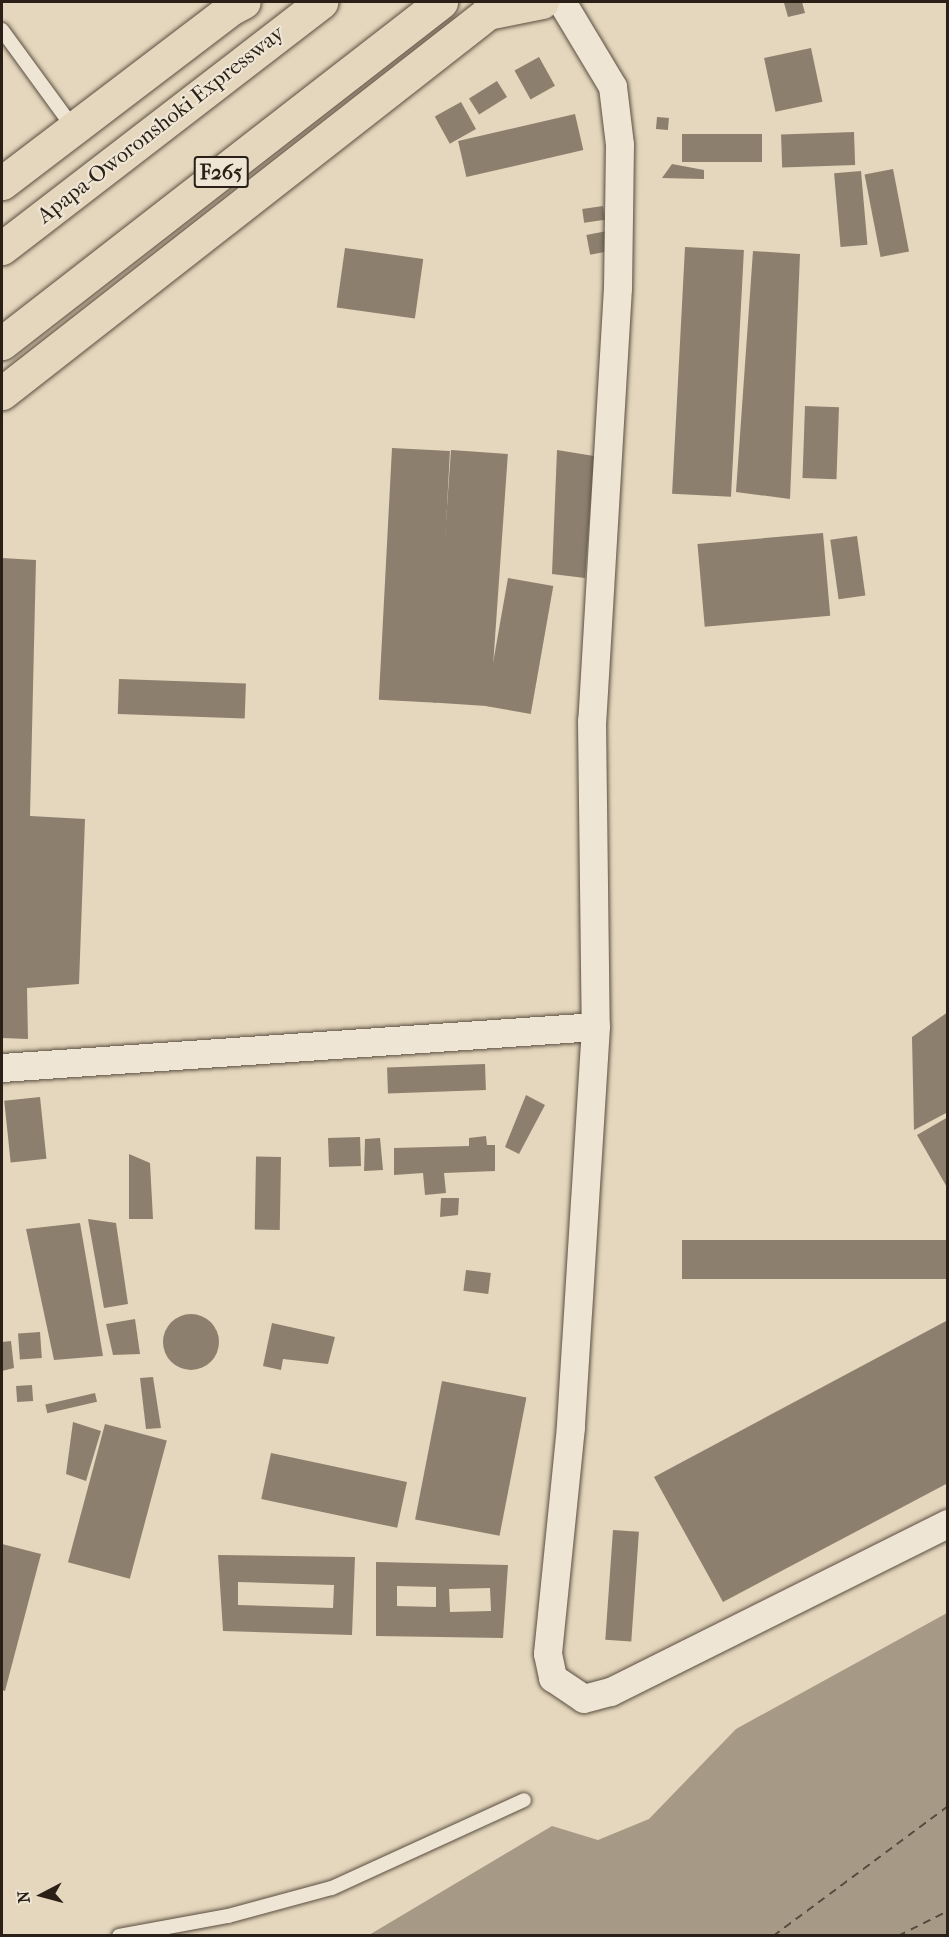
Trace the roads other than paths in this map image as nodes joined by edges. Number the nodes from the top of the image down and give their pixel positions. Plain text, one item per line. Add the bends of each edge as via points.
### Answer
1 (301, 2) edge
2 (321, 2) edge
3 (441, 2) edge
4 (542, 2) edge
5 (562, 2) edge
6 (239, 4) edge
7 (494, 7) edge
8 (2, 30) edge
9 (281, 33) junction
10 (72, 126) junction
11 (2, 183) edge
12 (2, 248) edge
13 (2, 343) edge
14 (2, 393) edge
15 (596, 1028) junction
16 (2, 1068) edge
17 (948, 1524) edge
18 (524, 1800) dead end
19 (119, 1935) edge

1 - 9 main road
2 - 9 main road, Apapa-Oworonshoki Expressway
3 - 13 main road, F265
4 - 7 main road
5 - 15 street via 613,87 620,145 618,288 592,721
6 - 10 main road
7 - 14 main road
8 - 10 lane
9 - 12 main road, Apapa-Oworonshoki Expressway
10 - 11 main road
15 - 16 street
15 - 17 street via 571,1427 548,1654 553,1678 584,1699 611,1692
18 - 19 lane via 332,1888 228,1916

